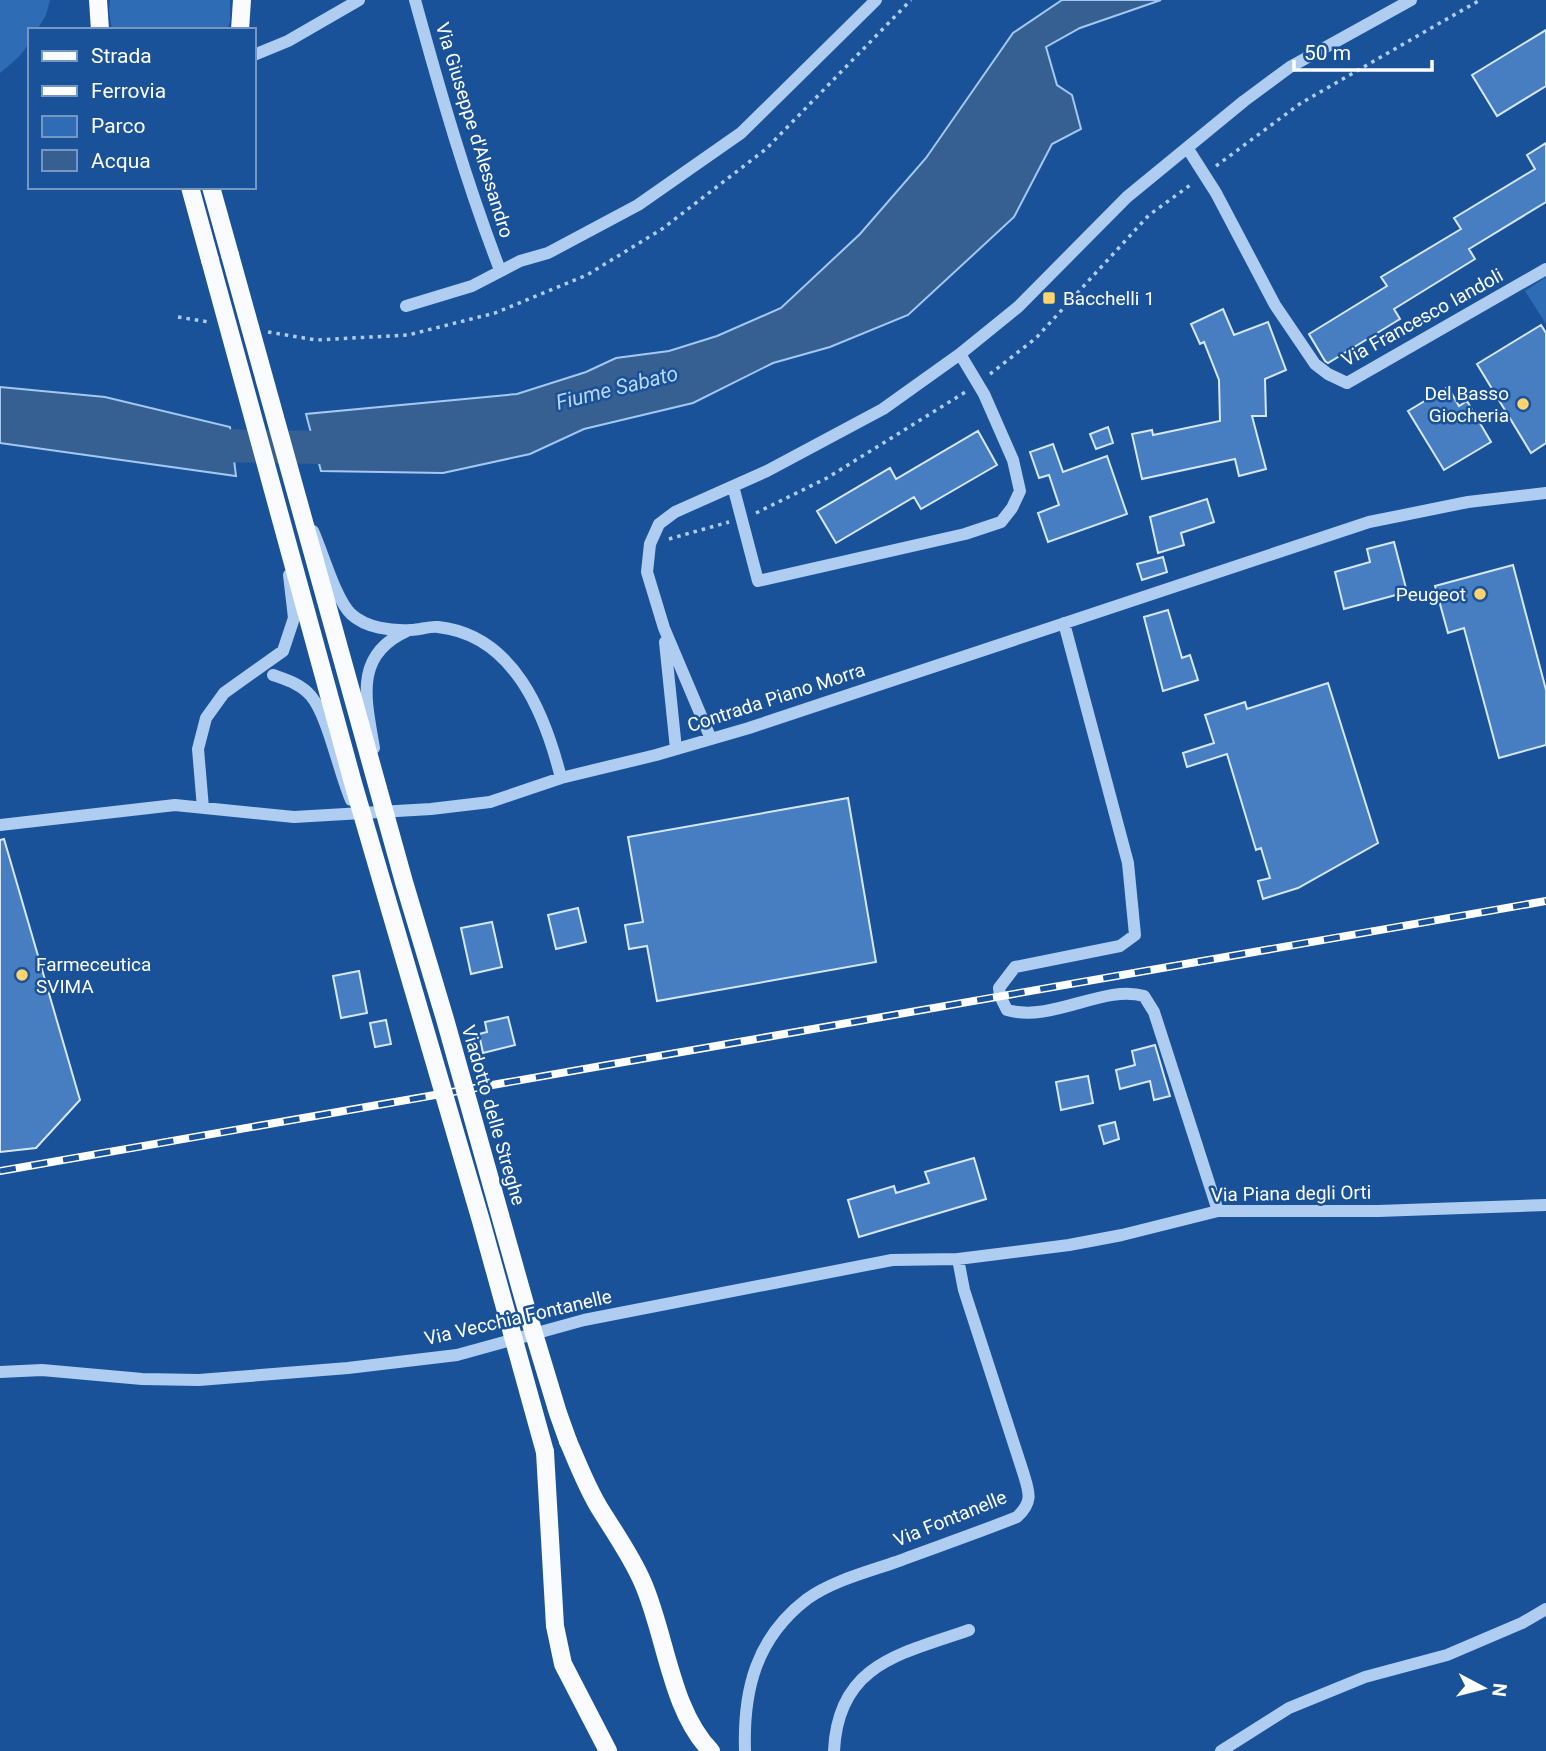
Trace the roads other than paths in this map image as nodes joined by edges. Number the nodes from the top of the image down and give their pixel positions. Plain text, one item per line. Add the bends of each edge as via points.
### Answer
1 (98, 0) edge
2 (242, 0) edge
3 (359, 0) edge
4 (415, 0) edge
5 (876, 0) edge
6 (1411, 0) edge
7 (100, 28) edge
8 (240, 28) edge
9 (256, 54) edge
10 (1188, 149) junction
11 (191, 189) edge
12 (212, 189) edge
13 (1546, 269) edge
14 (500, 270) junction
15 (406, 306) dead end
16 (960, 354) junction
17 (733, 486) junction
18 (1546, 494) edge
19 (274, 495) junction
20 (299, 503) junction
21 (1064, 623) junction
22 (664, 628) junction
23 (393, 634) junction
24 (271, 669) junction
25 (711, 739) junction
26 (676, 749) junction
27 (561, 778) junction
28 (383, 800) junction
29 (204, 808) junction
30 (0, 825) edge
31 (369, 841) junction
32 (1546, 1205) edge
33 (1218, 1211) junction
34 (958, 1259) junction
35 (0, 1373) edge
36 (1546, 1609) edge
37 (969, 1630) dead end
38 (608, 1751) edge
39 (711, 1751) edge
40 (745, 1751) edge
41 (834, 1751) edge
42 (1221, 1751) edge

1 - 7 main road
2 - 8 main road
3 - 9 street
4 - 14 street, Via Giuseppe d'Alessandro
5 - 14 street via 741,133 705,159 638,205 548,253
6 - 10 street via 1290,67
10 - 13 street, Via Francesco Iandoli via 1275,305 1315,364 1347,383
10 - 16 street via 1126,197 1018,307
11 - 19 main road, bridge
12 - 20 main road, Viadotto delle Streghe, bridge
14 - 15 street via 472,286
16 - 17 street via 883,409
16 - 17 street via 1013,460 1020,491 1001,522 758,581
17 - 22 street via 659,524 650,544 647,572
18 - 21 street, Contrada Piano Morra via 1468,502 1369,522
19 - 24 street, bridge via 294,618 283,651
19 - 31 main road, bridge
20 - 23 street, bridge via 351,614
20 - 28 main road, Viadotto delle Streghe, bridge
21 - 25 street, Contrada Piano Morra
21 - 33 street via 1128,863 1135,935 1120,946 1015,967 999,988 1000,996 1007,1010 1020,1014 1130,992 1144,996 1154,1013
22 - 25 street
22 - 26 street
23 - 27 street via 437,627 468,635 495,649 533,698
23 - 28 street, bridge via 368,667 367,691
24 - 29 street via 224,693 206,718 198,749
24 - 31 street, bridge via 310,694 319,707 343,783
25 - 26 street, Contrada Piano Morra
26 - 27 street, Contrada Piano Morra
27 - 29 street, Contrada Piano Morra via 490,802 431,808 295,817
28 - 39 main road, Viadotto delle Streghe, bridge via 568,1441 655,1611 683,1711
29 - 30 street, Contrada Piano Morra via 175,805
31 - 38 main road, bridge via 545,1452 555,1626 563,1664
32 - 33 street, Via Piana degli Orti
33 - 34 street, Via Piana degli Orti via 1069,1245
34 - 35 street, Via Vecchia Fontanelle via 892,1260 584,1320 457,1355 348,1368 199,1380 42,1370
34 - 40 street, Via Fontanelle via 1029,1493 1027,1507 1017,1517 864,1573 808,1599 787,1618 753,1669 746,1703
36 - 42 street via 1447,1655 1365,1677 1289,1708
37 - 41 street via 887,1659 870,1671 841,1709

